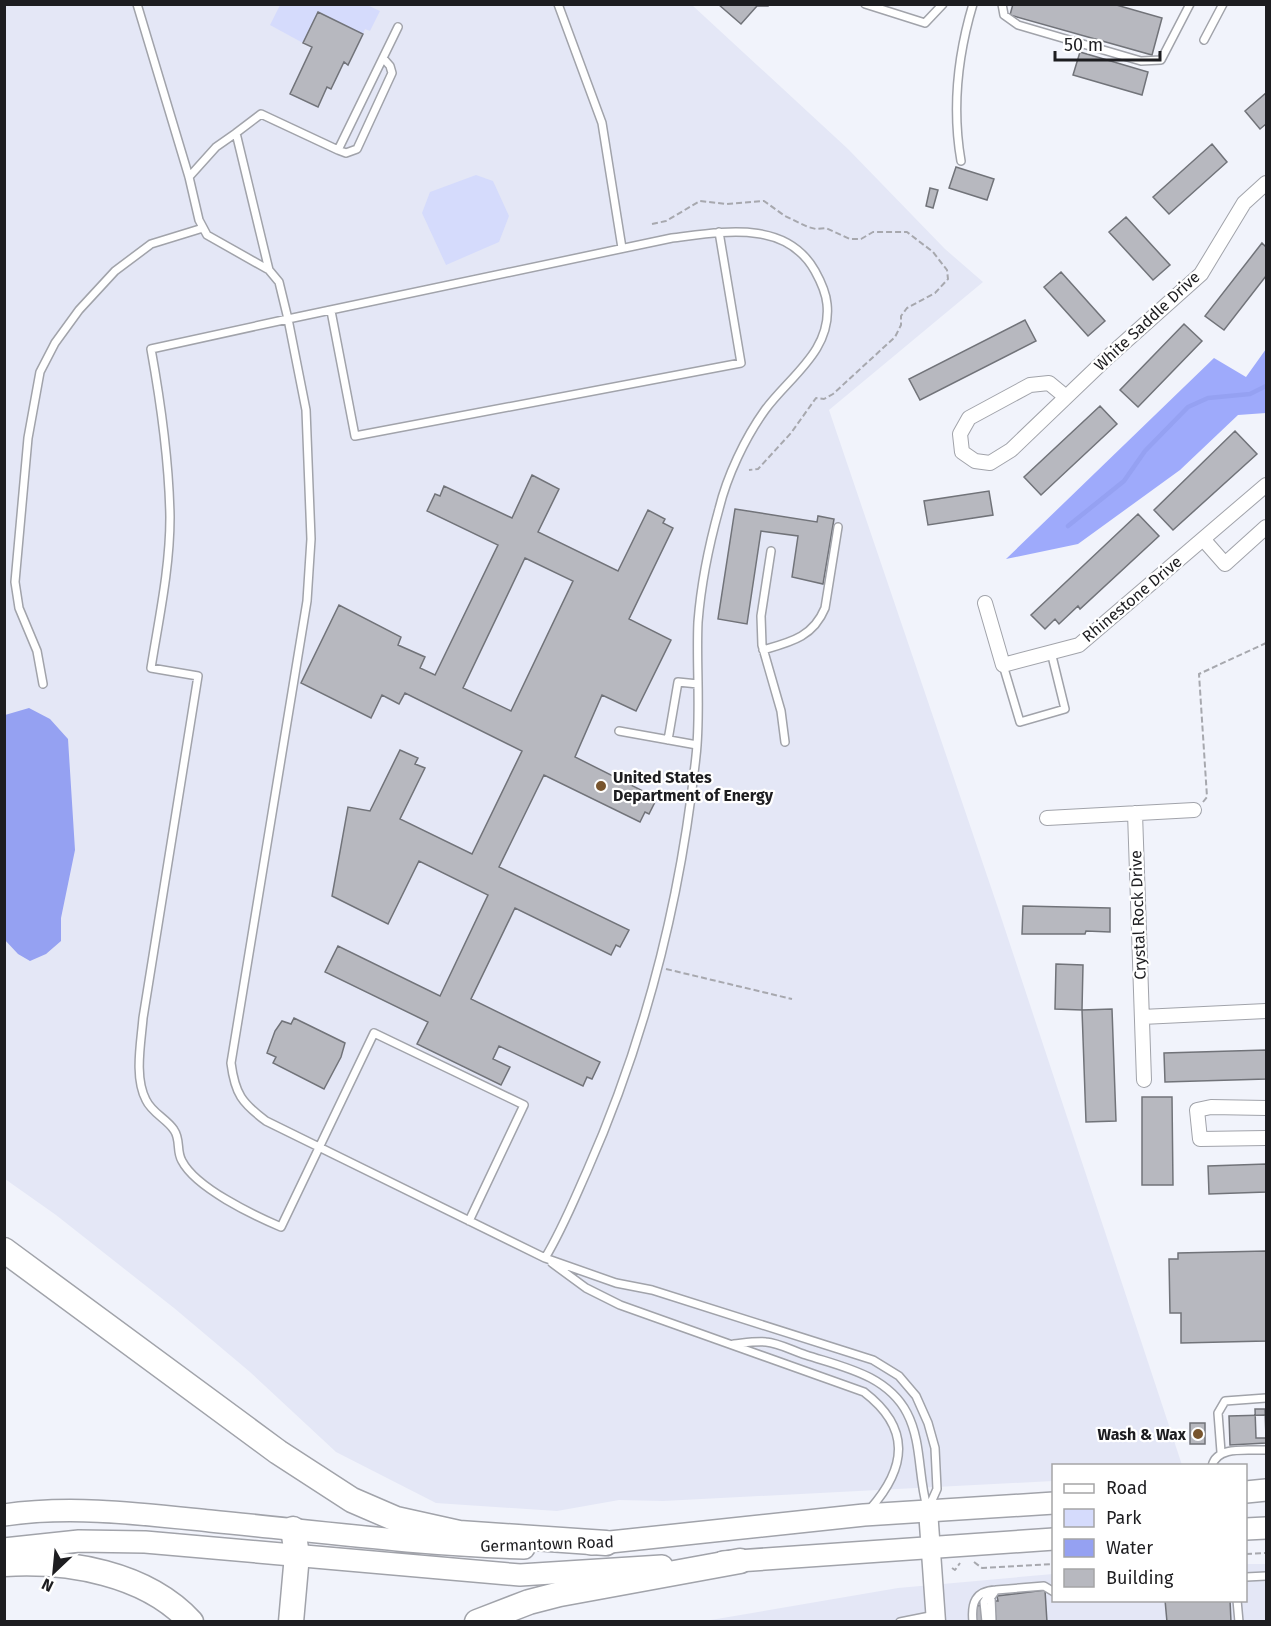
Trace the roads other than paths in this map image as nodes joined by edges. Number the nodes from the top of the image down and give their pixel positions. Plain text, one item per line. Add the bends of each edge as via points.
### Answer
1 (137, 4) edge
2 (558, 4) edge
3 (866, 4) edge
4 (943, 4) edge
5 (973, 4) edge
6 (1002, 4) edge
7 (1190, 4) edge
8 (1223, 4) edge
9 (398, 27) dead end
10 (1204, 40) dead end
11 (383, 58) junction
12 (236, 134) junction
13 (338, 150) junction
14 (961, 160) dead end
15 (189, 177) junction
16 (1266, 183) edge
17 (203, 228) junction
18 (719, 232) junction
19 (622, 248) junction
20 (270, 270) junction
21 (331, 311) junction
22 (288, 319) junction
23 (1066, 397) junction
24 (1266, 485) edge
25 (838, 527) dead end
26 (1266, 527) edge
27 (1203, 539) junction
28 (771, 551) dead end
29 (985, 603) dead end
30 (763, 650) junction
31 (1051, 652) junction
32 (1003, 665) junction
33 (43, 684) dead end
34 (698, 684) junction
35 (619, 731) dead end
36 (668, 740) junction
37 (785, 742) dead end
38 (697, 744) junction
39 (1194, 810) road end
40 (1135, 813) junction
41 (1047, 818) dead end
42 (1266, 1011) edge
43 (1142, 1017) junction
44 (1144, 1080) dead end
45 (1266, 1108) edge
46 (1266, 1138) edge
47 (319, 1147) junction
48 (469, 1221) junction
49 (4, 1250) edge
50 (545, 1258) junction
51 (728, 1344) junction
52 (1266, 1398) edge
53 (1266, 1450) edge
54 (1221, 1452) junction
55 (1212, 1464) edge
56 (1266, 1491) edge
57 (1247, 1492) edge
58 (1052, 1503) edge
59 (928, 1510) junction
60 (4, 1515) edge
61 (864, 1515) junction
62 (1247, 1528) edge
63 (1266, 1528) edge
64 (293, 1529) junction
65 (1052, 1539) edge
66 (606, 1543) junction
67 (931, 1545) junction
68 (4, 1549) edge
69 (297, 1555) junction
70 (740, 1561) junction
71 (4, 1564) edge
72 (1266, 1576) edge
73 (1247, 1577) edge
74 (996, 1590) junction
75 (1052, 1591) edge
76 (1237, 1602) edge
77 (936, 1618) edge
78 (191, 1622) edge
79 (291, 1622) edge
80 (477, 1622) edge
81 (900, 1622) edge
82 (973, 1622) edge
83 (986, 1622) edge
84 (992, 1622) edge
85 (1239, 1622) edge

1 - 15 lane
2 - 19 lane via 602,123
3 - 4 lane via 925,23
5 - 14 lane via 960,58 957,115
6 - 7 lane via 1004,15 1018,25 1155,62 1161,60
8 - 10 lane
9 - 11 lane
11 - 13 lane
11 - 13 lane via 392,73 357,149 346,153
12 - 13 lane via 261,114
12 - 15 lane via 216,147
12 - 20 lane
15 - 17 lane
16 - 23 street, White Saddle Drive via 1244,203 1201,274
17 - 20 lane via 226,248
17 - 33 lane via 151,244 115,271 79,310 40,372 28,438 15,582 19,608 38,651
18 - 19 lane
18 - 21 lane via 741,363 355,436
18 - 34 lane via 762,233 806,254 828,303 826,330 817,350 764,411 735,464 719,506 698,620
19 - 21 lane
20 - 22 lane via 279,282
21 - 22 lane
22 - 47 lane via 306,410 311,540 307,601 231,1063 234,1083 244,1104 266,1121
22 - 47 lane via 151,349 164,431 170,519 167,567 151,668 198,676 143,1018 140,1061 146,1101 176,1132 182,1162 240,1208 280,1227
23 - 23 street, White Saddle Drive via 1049,383 1030,385 969,418 960,434 962,452 975,461 990,463 1011,450
24 - 27 street, Rhinestone Drive
25 - 30 lane via 820,621 803,637
26 - 27 street via 1225,564
27 - 31 street, Rhinestone Drive via 1078,645
28 - 30 lane via 761,616
29 - 32 street
30 - 37 lane via 781,711
31 - 32 street, Rhinestone Drive
31 - 32 lane via 1065,709 1020,722
34 - 36 lane via 678,682
34 - 38 lane
35 - 36 lane
36 - 38 lane
38 - 50 lane via 682,854 656,966 616,1105
39 - 40 street
40 - 41 street
40 - 43 street, Crystal Rock Drive
42 - 43 street
43 - 44 street, Crystal Rock Drive
45 - 46 street via 1197,1110 1200,1139
47 - 48 lane
47 - 48 lane via 374,1033 524,1106
48 - 50 lane
49 - 66 highway via 278,1452 352,1500 396,1519 459,1533
50 - 51 lane via 602,1297
50 - 59 lane via 616,1284 652,1290 829,1345 873,1360 899,1376 916,1396 935,1448 937,1489
51 - 59 lane via 767,1342 862,1374 889,1389 912,1424
51 - 61 lane via 864,1392 891,1417 898,1437 896,1467 886,1490
52 - 54 lane via 1225,1401 1218,1413
53 - 54 lane
54 - 55 lane
56 - 57 main road
58 - 59 main road, Germantown Road
59 - 61 main road, Germantown Road
59 - 67 street
60 - 64 main road, Germantown Road via 78,1511
61 - 66 main road, Germantown Road
62 - 63 main road
64 - 66 main road, Germantown Road via 463,1546 525,1548
64 - 69 highway
65 - 67 main road, Germantown Road
67 - 70 main road, Germantown Road
67 - 77 street
68 - 69 main road, Germantown Road via 79,1541 145,1542
69 - 70 main road, Germantown Road via 520,1575
69 - 79 highway
70 - 80 highway via 560,1594
71 - 78 highway via 47,1564 101,1572 158,1596
72 - 73 lane
74 - 75 lane via 1044,1586
74 - 82 lane via 975,1598 971,1608
74 - 83 lane via 984,1602
74 - 84 lane via 991,1597
76 - 85 lane
77 - 81 lane

